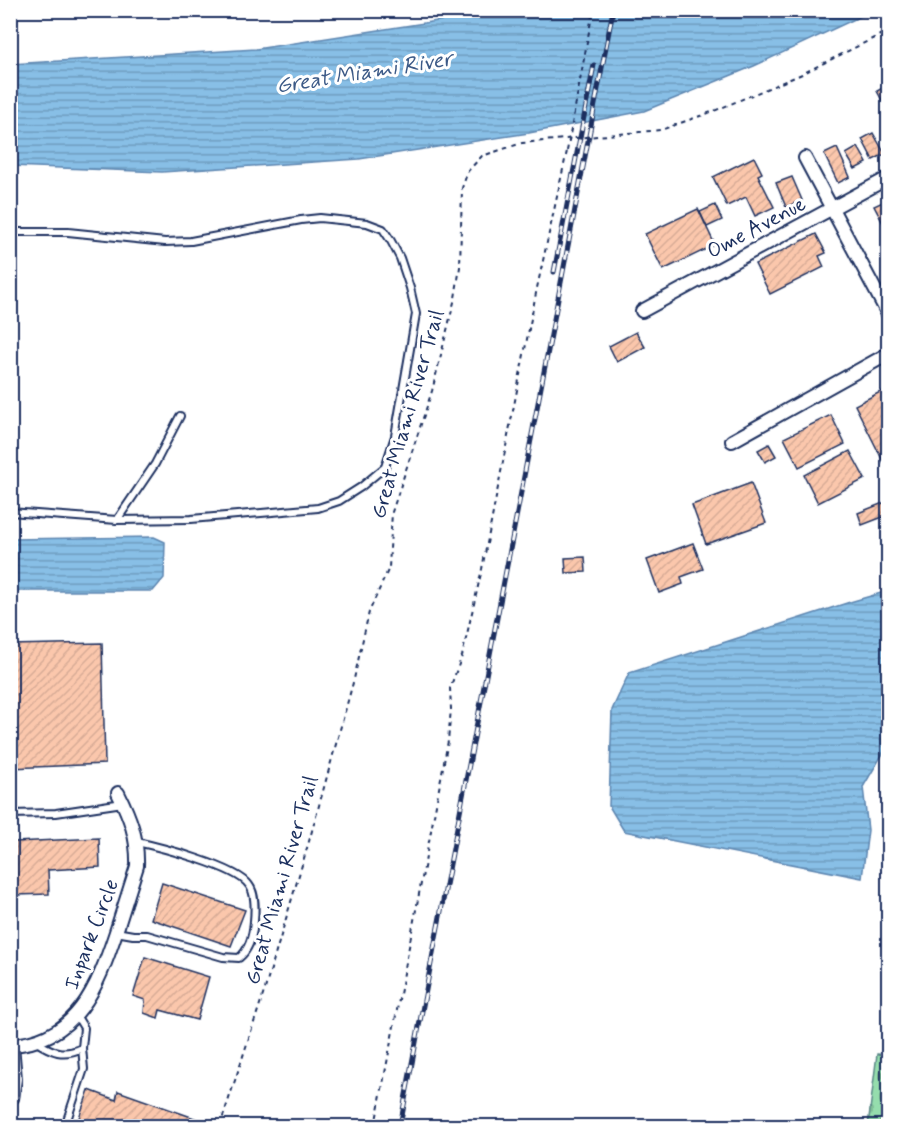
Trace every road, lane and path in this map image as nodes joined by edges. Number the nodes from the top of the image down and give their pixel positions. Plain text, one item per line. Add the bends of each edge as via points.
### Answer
1 (593, 10) edge
2 (888, 31) edge
3 (805, 158) dead end
4 (888, 178) edge
5 (831, 209) junction
6 (10, 232) edge
7 (642, 311) dead end
8 (888, 314) edge
9 (888, 354) edge
10 (180, 416) dead end
11 (732, 441) dead end
12 (10, 512) edge
13 (117, 520) junction
14 (121, 798) joint
15 (10, 814) edge
16 (137, 842) junction
17 (116, 932) junction
18 (76, 1015) junction
19 (34, 1041) junction
20 (13, 1045) edge
21 (82, 1048) junction
22 (10, 1098) edge
23 (65, 1126) edge
24 (220, 1126) edge
25 (375, 1126) edge

1 - 25 path, bridge via 482,569 462,656 450,688 448,741
2 - 24 path, Great Miami River Trail via 802,74 661,130 522,143 482,156 468,171 462,188 460,267 455,298 432,391 392,512 389,568 369,612 313,828
3 - 5 street
4 - 5 street, Ome Avenue
5 - 7 street, Ome Avenue
5 - 8 street
6 - 13 lane via 191,241 320,218 367,223 382,229 400,258 416,314 395,435 385,466 361,488 318,508 219,518
9 - 11 street
10 - 13 lane via 155,464
12 - 13 lane
14 - 15 lane via 56,813
14 - 16 street, Inpark Circle
16 - 17 street, Inpark Circle via 137,866
16 - 17 lane via 241,875 251,886 256,907 253,932 246,952 239,958 147,935
17 - 18 street, Inpark Circle via 92,995
18 - 19 street, Inpark Circle
18 - 21 lane via 84,1028
19 - 20 street, Inpark Circle
19 - 21 lane via 70,1054
20 - 22 lane via 18,1079 15,1099
21 - 23 lane via 84,1069

